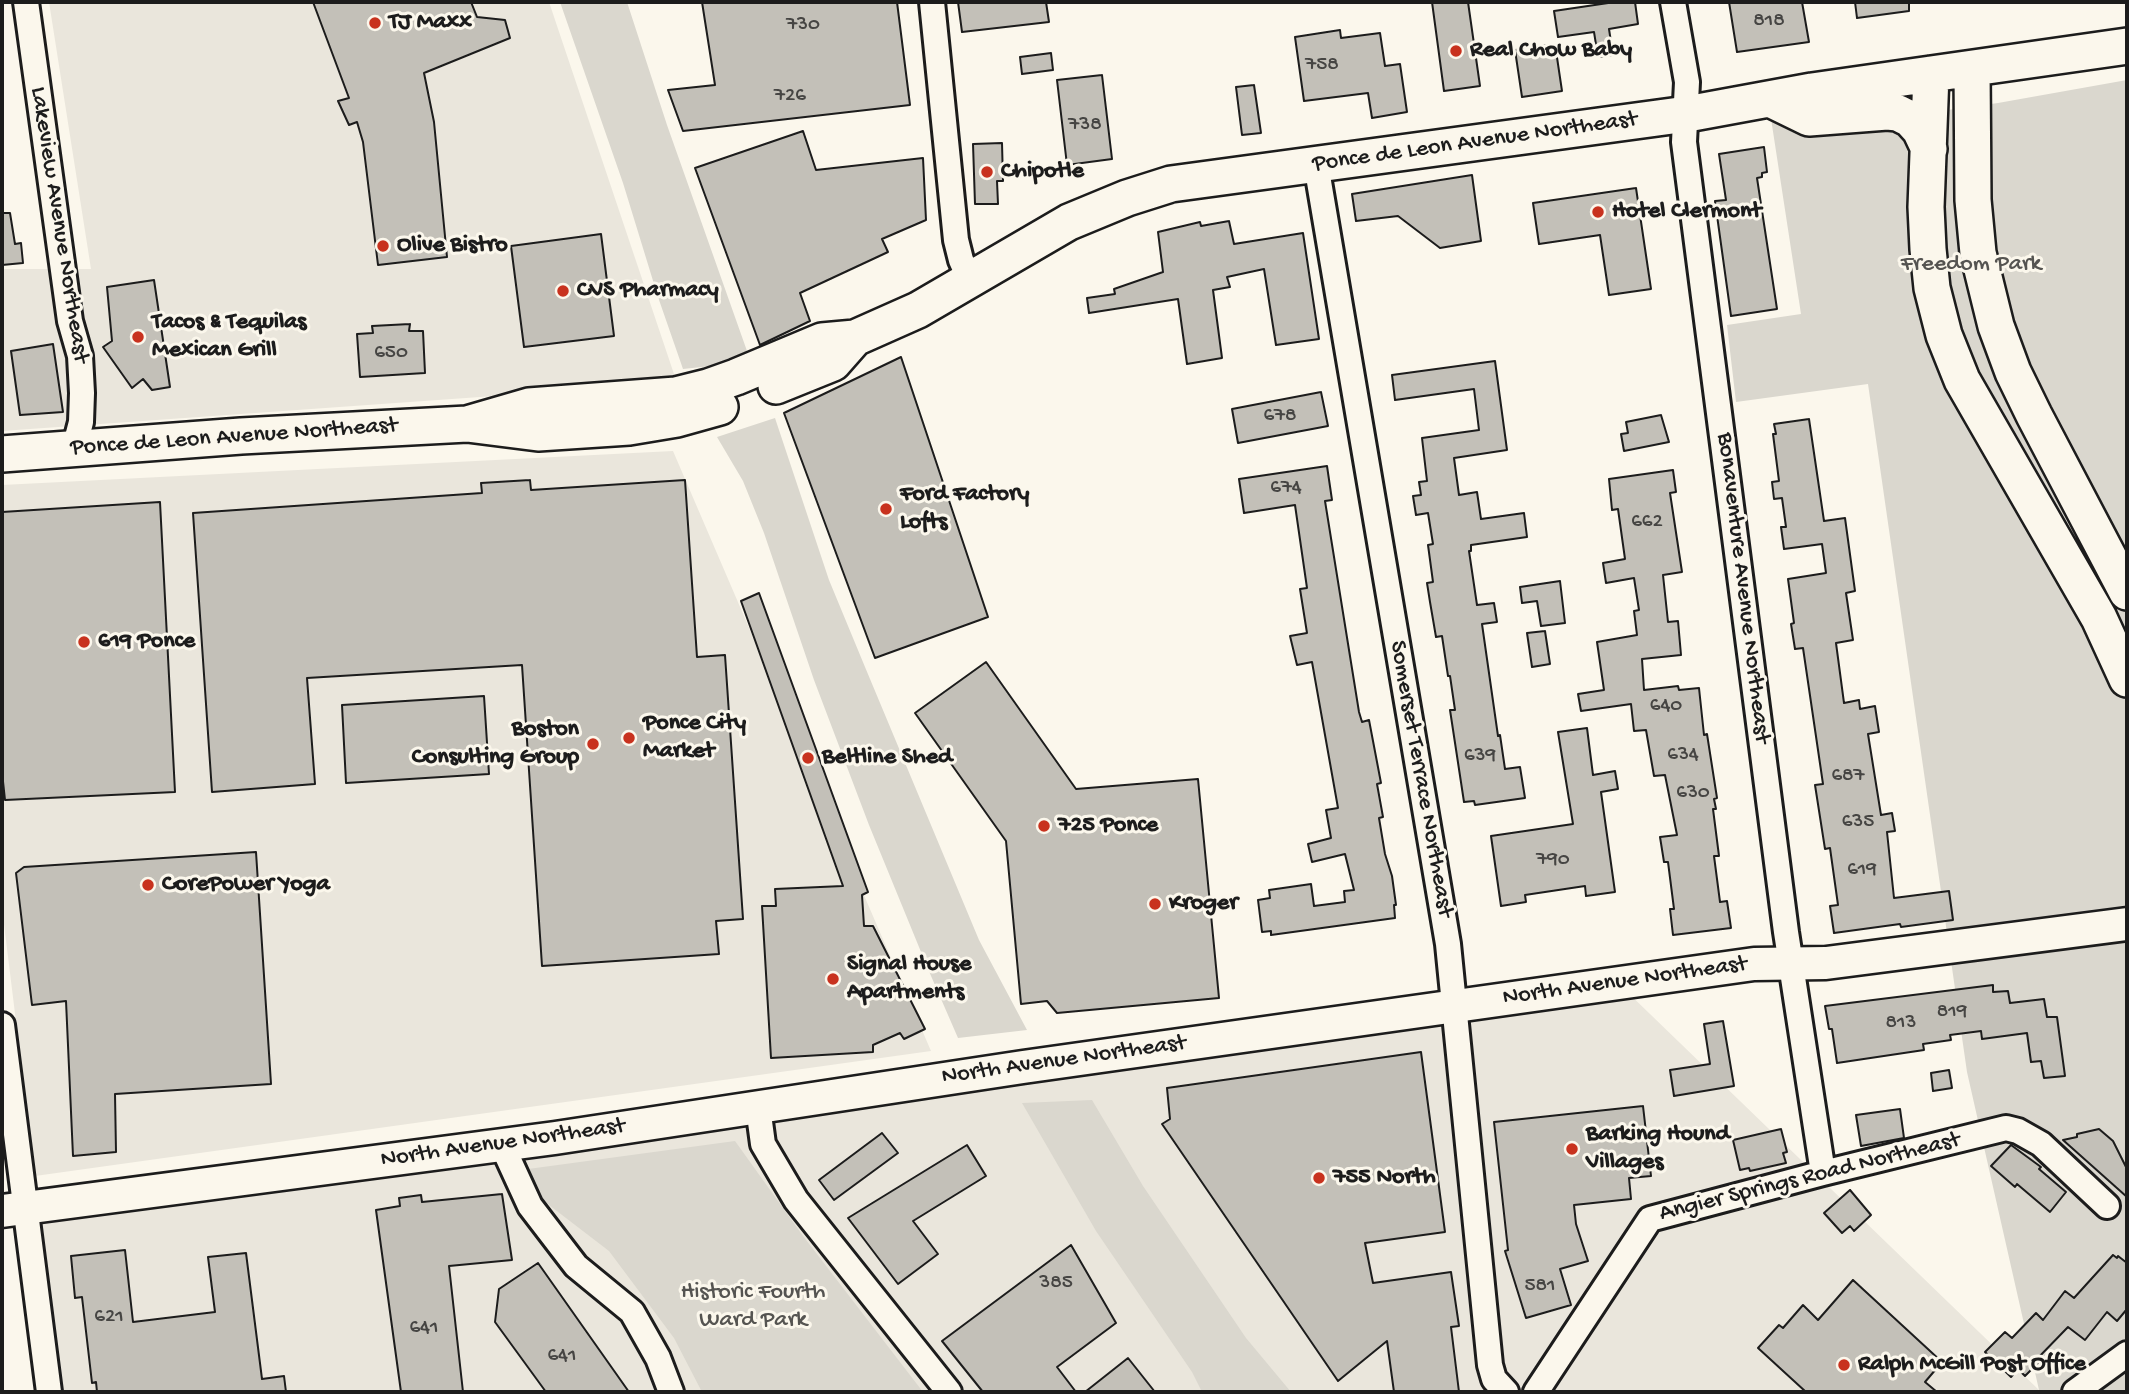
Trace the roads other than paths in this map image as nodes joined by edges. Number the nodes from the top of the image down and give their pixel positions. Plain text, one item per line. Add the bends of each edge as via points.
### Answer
1 (26, 2) edge
2 (932, 2) edge
3 (1673, 2) edge
4 (2127, 46) edge
5 (1972, 69) junction
6 (1931, 74) junction
7 (1770, 99) junction
8 (1687, 114) junction
9 (1929, 149) junction
10 (1316, 164) junction
11 (970, 280) junction
12 (74, 449) junction
13 (2, 454) edge
14 (2127, 592) edge
15 (2127, 679) edge
16 (2127, 924) edge
17 (1793, 964) junction
18 (1455, 1006) junction
19 (2, 1025) edge
20 (758, 1107) junction
21 (502, 1145) junction
22 (1823, 1173) junction
23 (2107, 1206) dead end
24 (13, 1210) edge
25 (2127, 1354) edge
26 (49, 1392) edge
27 (671, 1392) edge
28 (949, 1392) edge
29 (1506, 1392) edge
30 (1536, 1392) edge
31 (2076, 1392) edge

1 - 12 street, Lakeview Avenue Northeast via 70,321 80,356 81,422
2 - 11 street via 956,240
3 - 8 street, Bonaventure Avenue Northeast via 1687,82
4 - 5 highway, Ponce de Leon Avenue Northeast
5 - 6 highway, Ponce de Leon Avenue Northeast
5 - 14 highway via 1974,214 1978,253 1996,326 2034,415
6 - 7 highway, Ponce de Leon Avenue Northeast
6 - 9 highway
7 - 8 highway, Ponce de Leon Avenue Northeast
7 - 9 highway via 1809,118 1898,113 1920,130
8 - 10 highway, Ponce de Leon Avenue Northeast
8 - 17 street, Bonaventure Avenue Northeast via 1684,142
9 - 15 highway via 1928,249 1944,335 1962,380 2099,618
10 - 11 highway, Ponce de Leon Avenue Northeast via 1150,190 1069,222
10 - 18 street, Somerset Terrace Northeast
11 - 12 highway, Ponce de Leon Avenue Northeast via 855,338 822,341 727,381 676,395 529,406 467,424
12 - 13 highway, Ponce de Leon Avenue Northeast
16 - 17 main road, North Avenue Northeast
17 - 18 main road, North Avenue Northeast via 1754,964
17 - 22 street, Bonaventure Avenue Northeast
18 - 20 main road, North Avenue Northeast
18 - 29 street, Somerset Terrace Northeast via 1490,1365 1494,1379
19 - 24 street
20 - 21 main road, North Avenue Northeast
20 - 28 street via 763,1144 796,1199
21 - 24 main road, North Avenue Northeast
21 - 27 street via 530,1206 576,1266 632,1312
22 - 23 street, Angier Springs Road Northeast via 2006,1128 2041,1144
22 - 30 street, Angier Springs Road Northeast via 1650,1219
24 - 26 street
25 - 31 street

